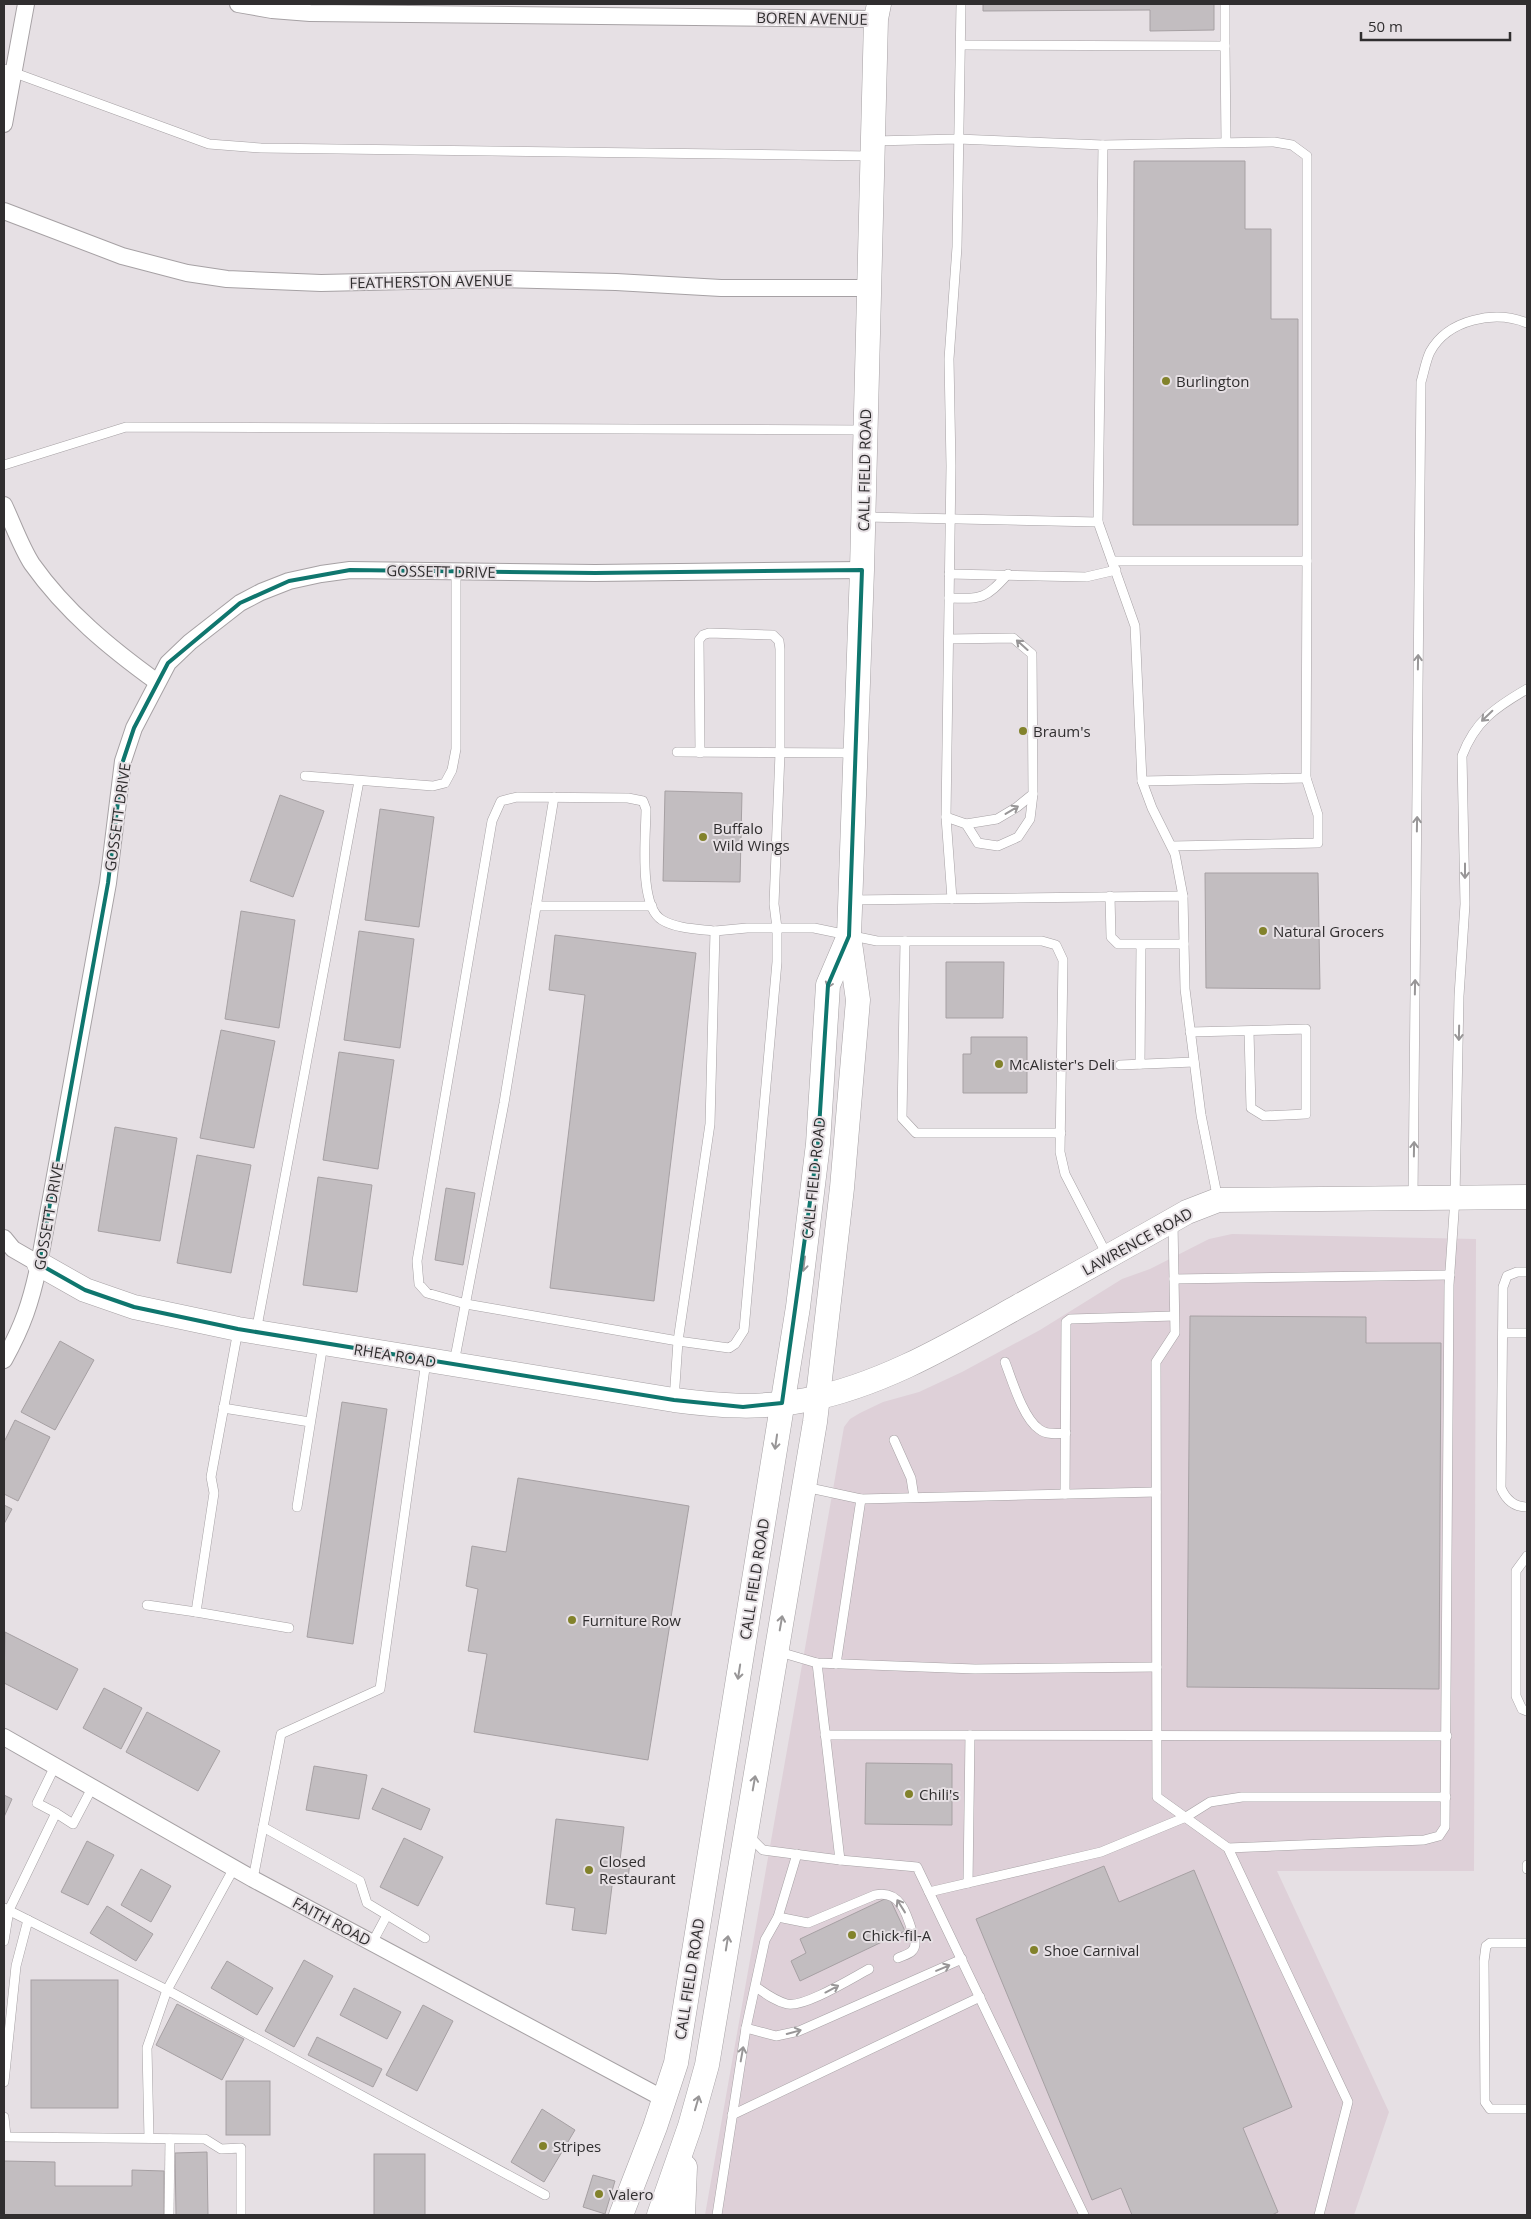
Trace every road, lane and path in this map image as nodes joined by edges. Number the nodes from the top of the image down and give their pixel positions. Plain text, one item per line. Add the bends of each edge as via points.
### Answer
1 (26, 4) edge
2 (238, 4) edge
3 (961, 4) edge
4 (1225, 4) edge
5 (400, 9) edge
6 (878, 11) edge
7 (962, 45) junction
8 (1224, 46) junction
9 (8, 71) edge
10 (4, 124) edge
11 (958, 140) junction
12 (1226, 142) junction
13 (1103, 145) junction
14 (873, 148) junction
15 (4, 211) edge
16 (869, 288) junction
17 (1527, 323) edge
18 (865, 430) junction
19 (4, 465) edge
20 (4, 505) edge
21 (863, 517) junction
22 (950, 519) junction
23 (1098, 522) junction
24 (1306, 560) junction
25 (1114, 566) junction
26 (862, 570) junction
27 (456, 572) junction
28 (949, 574) junction
29 (1008, 574) junction
30 (949, 598) junction
31 (949, 639) junction
32 (157, 682) junction
33 (1527, 689) edge
34 (677, 752) dead end
35 (700, 752) junction
36 (780, 752) junction
37 (855, 753) junction
38 (305, 776) dead end
39 (1306, 778) junction
40 (1142, 780) junction
41 (359, 781) junction
42 (1033, 794) junction
43 (554, 797) junction
44 (946, 817) junction
45 (966, 824) junction
46 (1172, 846) junction
47 (1110, 896) junction
48 (1183, 896) junction
49 (952, 899) junction
50 (850, 900) junction
51 (536, 906) junction
52 (652, 906) junction
53 (777, 928) junction
54 (715, 930) junction
55 (848, 936) junction
56 (905, 941) junction
57 (1141, 944) junction
58 (1184, 944) junction
59 (1249, 1030) junction
60 (1190, 1032) junction
61 (1194, 1062) junction
62 (1140, 1064) junction
63 (1120, 1065) dead end
64 (1061, 1133) junction
65 (1527, 1197) edge
66 (1413, 1198) junction
67 (1455, 1198) junction
68 (1218, 1200) junction
69 (1173, 1220) junction
70 (4, 1238) edge
71 (1107, 1256) junction
72 (39, 1264) junction
73 (1527, 1272) edge
74 (1450, 1275) junction
75 (1174, 1279) junction
76 (466, 1304) junction
77 (1174, 1316) junction
78 (247, 1331) junction
79 (1503, 1333) junction
80 (1527, 1333) edge
81 (678, 1342) junction
82 (323, 1343) junction
83 (4, 1360) edge
84 (426, 1360) junction
85 (1005, 1362) dead end
86 (453, 1364) junction
87 (674, 1400) junction
88 (802, 1400) junction
89 (223, 1408) junction
90 (310, 1422) junction
91 (1066, 1433) junction
92 (894, 1440) dead end
93 (804, 1486) junction
94 (1156, 1492) junction
95 (1064, 1494) junction
96 (914, 1498) junction
97 (861, 1499) junction
98 (297, 1506) dead end
99 (1527, 1507) edge
100 (1527, 1556) edge
101 (147, 1605) dead end
102 (196, 1612) junction
103 (1516, 1619) junction
104 (1527, 1619) edge
105 (289, 1628) dead end
106 (744, 1641) junction
107 (776, 1651) junction
108 (817, 1663) junction
109 (836, 1664) junction
110 (1157, 1667) junction
111 (1527, 1711) edge
112 (825, 1735) junction
113 (970, 1735) junction
114 (1157, 1735) junction
115 (1446, 1736) junction
116 (4, 1737) edge
117 (55, 1766) junction
118 (92, 1788) junction
119 (1446, 1797) junction
120 (56, 1813) junction
121 (1186, 1818) junction
122 (263, 1827) junction
123 (714, 1827) junction
124 (745, 1832) junction
125 (1228, 1848) junction
126 (797, 1854) junction
127 (840, 1860) junction
128 (1527, 1865) edge
129 (234, 1868) junction
130 (1527, 1869) edge
131 (253, 1879) junction
132 (968, 1883) junction
133 (929, 1892) junction
134 (6, 1909) edge
135 (387, 1915) junction
136 (778, 1918) junction
137 (28, 1920) junction
138 (425, 1938) dead end
139 (4, 1942) edge
140 (372, 1943) junction
141 (1527, 1943) edge
142 (898, 1958) dead end
143 (962, 1960) junction
144 (869, 1969) dead end
145 (756, 1987) junction
146 (167, 1990) junction
147 (980, 1997) junction
148 (746, 2028) junction
149 (4, 2082) edge
150 (664, 2099) junction
151 (1527, 2109) edge
152 (732, 2115) junction
153 (4, 2117) edge
154 (5, 2136) edge
155 (149, 2138) junction
156 (686, 2138) junction
157 (170, 2139) junction
158 (545, 2195) dead end
159 (169, 2215) edge
160 (241, 2215) edge
161 (622, 2215) edge
162 (659, 2215) edge
163 (682, 2215) edge
164 (717, 2215) edge
165 (1084, 2215) edge
166 (1319, 2215) edge

1 - 9 street
2 - 5 street, BOREN AVENUE via 310,13
3 - 7 lane
4 - 8 lane
5 - 6 street, BOREN AVENUE
6 - 14 main road, CALL FIELD ROAD
7 - 8 lane
7 - 11 lane
8 - 12 lane
9 - 10 street
9 - 14 lane via 209,144 261,148
11 - 13 lane
11 - 14 lane
11 - 22 lane via 957,247 949,359 952,412
12 - 13 lane
12 - 24 lane via 1292,145 1307,156
13 - 23 lane
14 - 16 main road, CALL FIELD ROAD
15 - 16 street, FEATHERSTON AVENUE via 122,256 187,273 228,279 321,283 497,279 721,288
16 - 18 main road, CALL FIELD ROAD
66 -> 17 lane via 1421,382 1430,352 1450,330 1472,321 1498,317
18 - 19 lane via 126,427
18 - 21 main road, CALL FIELD ROAD
20 - 32 street via 31,562 59,599 86,627
21 - 22 lane
21 - 26 main road, CALL FIELD ROAD
22 - 23 lane
22 - 28 lane
23 - 25 lane
24 - 25 lane
24 - 39 lane
25 - 29 lane via 1086,577
25 - 40 lane via 1135,626
26 - 27 street, GOSSETT DRIVE via 595,574
26 - 37 main road, CALL FIELD ROAD
27 - 32 street, GOSSETT DRIVE via 350,570 297,580 261,592 240,603 190,642 168,663
27 - 41 lane via 456,749 446,783 433,786
28 - 29 lane
28 - 30 lane
29 - 30 lane via 990,594 972,599
30 - 31 lane
42 -> 31 lane via 1032,654 1014,638
31 - 44 lane
32 - 72 street, GOSSETT DRIVE via 134,728 123,761 108,883
33 -> 67 lane via 1493,710 1479,724 1462,756 1465,904 1459,996
34 - 35 lane
35 - 36 lane
35 - 36 lane via 699,640 709,633 765,633 779,641
36 - 37 lane
36 - 53 lane via 774,904
37 - 50 main road, CALL FIELD ROAD
38 - 41 lane
39 - 40 lane
39 - 46 lane via 1318,816 1318,843
40 - 46 lane
41 - 78 lane
45 -> 42 lane via 997,819
42 - 45 lane via 1030,819 1018,837 998,846 978,843
43 - 51 lane
43 - 52 lane via 635,798 643,801 646,809 646,884
43 - 76 lane via 517,797 501,801 490,830 417,1261 419,1284 427,1293
44 - 45 lane
44 - 49 lane
46 - 48 lane
47 - 48 lane
47 - 49 lane
47 - 57 lane via 1111,937 1118,944
48 - 58 lane
49 - 50 lane
50 - 55 main road, CALL FIELD ROAD
51 - 52 lane
51 - 76 lane via 504,1103
52 - 54 lane via 662,920
53 - 54 lane
53 - 55 lane via 814,928
53 - 81 lane via 776,972 744,1330 729,1348
54 - 81 lane via 710,1124
55 - 56 lane
55 - 88 main road, CALL FIELD ROAD via 858,1000 842,1188
55 -> 88 main road, CALL FIELD ROAD via 828,985 818,1144 798,1307
56 - 64 lane via 1042,941 1056,945 1062,960
56 - 64 lane via 902,1118 916,1133
57 - 58 lane
57 - 62 lane
58 - 60 lane
59 - 59 lane via 1306,1029 1306,1114 1264,1116 1251,1108
59 - 60 lane
60 - 61 lane
61 - 62 lane
61 - 68 lane
62 - 63 lane
64 - 71 lane via 1060,1152 1065,1174
65 - 67 main road, LAWRENCE ROAD
66 - 67 main road, LAWRENCE ROAD
66 - 68 main road, LAWRENCE ROAD
67 - 74 lane
68 - 69 main road, LAWRENCE ROAD
69 - 71 main road, LAWRENCE ROAD
69 - 75 lane
70 - 72 street, RHEA ROAD via 13,1249
71 - 88 main road, LAWRENCE ROAD via 940,1350 889,1374
72 - 78 main road, RHEA ROAD via 85,1290 134,1307
72 - 83 street, GOSSETT DRIVE via 22,1328
73 - 79 lane via 1507,1276
74 - 75 lane
74 - 115 lane
75 - 77 lane
76 - 81 lane
76 - 86 lane
77 - 91 lane via 1070,1319 1066,1322
77 - 94 lane via 1174,1333 1156,1362
78 - 82 main road, RHEA ROAD
78 - 89 lane
79 - 80 lane
79 - 99 lane via 1501,1488 1511,1503
81 - 87 lane
82 - 84 main road, RHEA ROAD
82 - 90 lane
84 - 86 main road, RHEA ROAD
84 - 122 lane via 380,1689 281,1734
85 - 91 lane via 1024,1409 1036,1426 1052,1434
86 - 87 main road, RHEA ROAD
87 - 88 main road, RHEA ROAD via 743,1407
88 - 93 main road, CALL FIELD ROAD
88 -> 106 main road, CALL FIELD ROAD
89 - 90 lane
89 - 102 lane via 211,1477 214,1493
90 - 98 lane
91 - 95 lane
92 - 96 lane via 911,1478
93 - 97 lane
107 -> 93 main road, CALL FIELD ROAD
94 - 95 lane
94 - 110 lane
95 - 96 lane
96 - 97 lane
97 - 109 lane
100 - 103 lane via 1516,1571
101 - 102 lane
102 - 105 lane
103 - 104 lane
103 - 111 lane via 1516,1696 1522,1709
106 - 107 main road
106 -> 123 main road, CALL FIELD ROAD
107 - 108 lane
124 -> 107 main road, CALL FIELD ROAD
108 - 109 lane
108 - 112 lane
109 - 110 lane via 975,1669
110 - 114 lane
112 - 113 lane
112 - 127 lane
113 - 114 lane
113 - 132 lane
114 - 115 lane
114 - 121 lane via 1157,1797
115 - 119 lane
116 - 117 street, FAITH ROAD
117 - 118 street, FAITH ROAD
117 - 120 lane via 37,1803
118 - 120 lane via 73,1824
118 - 129 street, FAITH ROAD
119 - 121 lane via 1242,1797 1210,1802
119 - 125 lane via 1445,1827 1439,1836 1424,1840
120 - 134 lane
121 - 125 lane
121 - 132 lane via 1101,1852
122 - 131 lane
122 - 135 lane via 360,1881 367,1903
123 - 124 main road
123 - 150 main road, CALL FIELD ROAD via 676,2062
124 - 126 lane via 763,1850
156 -> 124 main road, CALL FIELD ROAD via 707,2065
125 - 166 lane via 1348,2102
126 - 127 lane
126 - 136 lane
127 - 133 lane via 917,1867
128 - 130 lane
129 - 131 street, FAITH ROAD
129 - 146 lane
131 - 140 street, FAITH ROAD
132 - 133 lane
133 - 143 lane
134 - 137 lane
134 - 139 lane
135 - 138 lane
135 - 140 lane
142 -> 136 lane via 912,1952 915,1940 900,1903 886,1893 808,1923
136 - 145 lane via 765,1940
137 - 146 lane
137 - 149 lane via 16,1966
140 - 150 street, FAITH ROAD
141 - 151 lane via 1490,1943 1484,1952 1484,1970 1485,2102 1490,2109
143 - 147 lane
148 -> 143 lane via 776,2036 799,2031
145 -> 144 lane via 788,2004 801,2003
145 - 148 lane
146 - 155 lane via 147,2048
146 - 158 lane
147 - 152 lane
147 - 165 lane
152 -> 148 lane
150 - 161 main road, CALL FIELD ROAD
152 - 164 lane
153 - 154 lane
154 - 155 lane
155 - 157 lane
156 - 162 main road, CALL FIELD ROAD
156 - 163 main road
157 - 159 lane
157 - 160 lane via 205,2139 220,2149 241,2148

